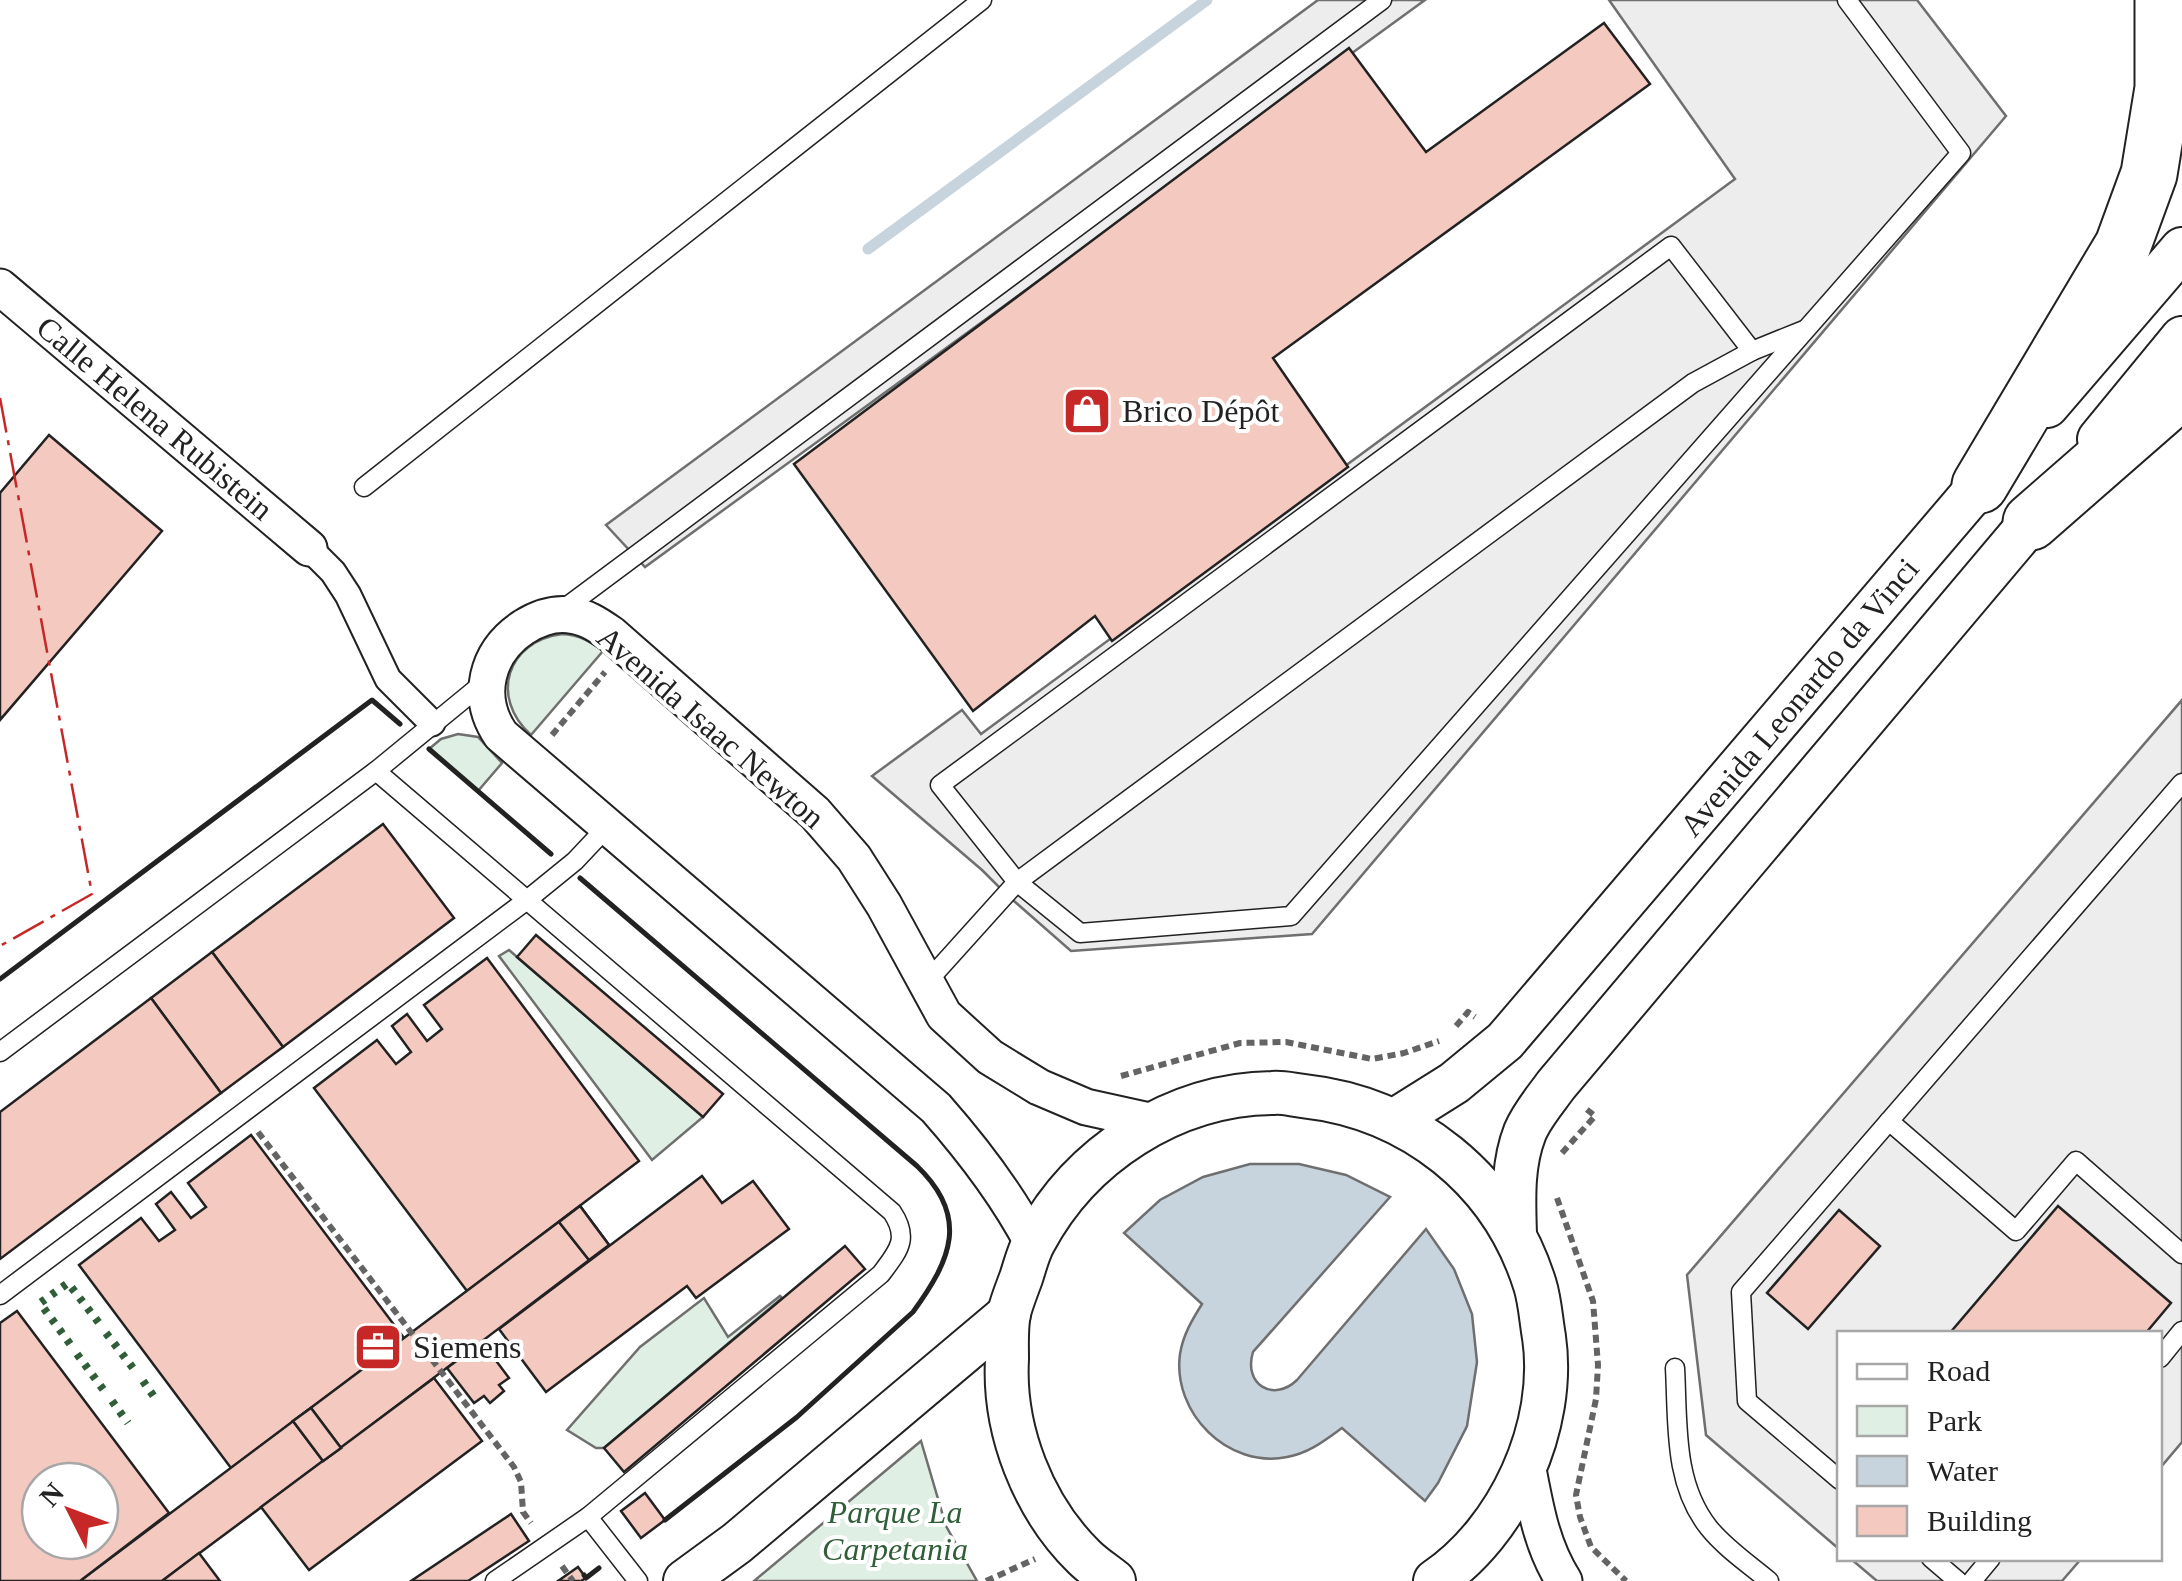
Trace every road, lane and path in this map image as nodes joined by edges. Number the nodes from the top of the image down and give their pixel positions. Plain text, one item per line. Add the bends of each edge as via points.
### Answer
1 (982, 0) edge
2 (1382, 0) edge
3 (1847, 0) edge
4 (2163, 0) edge
5 (2182, 249) edge
6 (0, 287) edge
7 (1807, 328) junction
8 (2182, 338) edge
9 (1752, 351) junction
10 (2182, 390) edge
11 (1980, 485) junction
12 (364, 487) dead end
13 (2032, 522) junction
14 (309, 548) joint
15 (556, 614) junction
16 (626, 646) junction
17 (487, 680) junction
18 (432, 723) junction
19 (530, 761) junction
20 (376, 771) junction
21 (2182, 783) edge
22 (607, 826) junction
23 (1017, 882) junction
24 (527, 900) junction
25 (926, 983) junction
26 (1505, 1041) junction
27 (0, 1052) edge
28 (1112, 1078) dead end
29 (1556, 1084) junction
30 (1395, 1120) junction
31 (1889, 1121) junction
32 (1154, 1122) junction
33 (258, 1132) dead end
34 (1560, 1155) dead end
35 (1555, 1191) dead end
36 (1515, 1236) junction
37 (1033, 1244) junction
38 (2182, 1254) edge
39 (0, 1294) edge
40 (1009, 1314) junction
41 (2182, 1331) edge
42 (2162, 1356) edge
43 (1675, 1368) dead end
44 (1527, 1464) junction
45 (1837, 1477) edge
46 (588, 1516) junction
47 (1072, 1542) junction
48 (547, 1545) junction
49 (1935, 1561) edge
50 (1989, 1561) edge
51 (1746, 1574) edge
52 (495, 1581) edge
53 (573, 1581) edge
54 (638, 1581) edge
55 (685, 1581) edge
56 (986, 1581) edge
57 (1114, 1581) edge
58 (1435, 1581) edge
59 (1564, 1581) edge
60 (1626, 1581) edge
61 (1769, 1581) edge
62 (1958, 1581) edge
63 (1972, 1581) edge

1 - 12 lane
2 - 15 lane
3 - 7 lane via 1961,153
4 - 11 highway via 2163,88 2149,174 2123,245
5 - 11 street, Avenida Leonardo da Vinci
6 - 14 street, Calle Helena Rubistein
7 - 9 lane
7 - 23 lane via 1292,916 1080,933
8 - 13 street, Avenida Leonardo da Vinci
9 - 23 lane via 1692,383
9 - 23 lane via 1671,246 940,785
10 - 13 highway
11 - 26 street, Avenida Leonardo da Vinci
13 - 29 street, Avenida Leonardo da Vinci
14 - 18 street via 348,595 388,679
15 - 16 street, Avenida Isaac Newton via 586,619
15 - 17 street, Avenida Isaac Newton via 514,635
16 - 19 path
16 - 25 street, Avenida Isaac Newton via 828,828 884,905
17 - 18 lane
17 - 19 street via 493,723
18 - 20 lane
19 - 22 street
20 - 24 lane
20 - 27 lane
21 - 31 lane
22 - 24 lane
22 - 37 street via 936,1108 976,1154
23 - 25 lane
24 - 39 lane
24 - 46 lane via 876,1197 901,1226 895,1254 881,1274
25 - 32 street, Avenida Isaac Newton via 944,1015 990,1057 1039,1087 1086,1107
26 - 28 path via 1468,1012 1443,1039 1372,1059 1286,1042 1240,1042
26 - 30 street, Avenida Leonardo da Vinci
29 - 34 path via 1595,1116
29 - 36 street, Avenida Leonardo da Vinci via 1520,1146
30 - 32 street via 1337,1100 1273,1092 1215,1100
30 - 36 street via 1469,1175
31 - 38 lane via 2016,1231 2076,1161
31 - 45 lane via 1741,1292 1746,1401
32 - 37 street via 1104,1154 1063,1197
33 - 48 path via 514,1467 523,1512
35 - 60 path via 1593,1301 1598,1365 1576,1495 1591,1547
36 - 44 street via 1536,1287 1547,1358 1542,1415
37 - 40 street
40 - 47 street via 1005,1386 1019,1454 1050,1516
40 - 55 street
41 - 42 lane
43 - 51 lane via 1680,1466 1692,1501
44 - 58 street via 1496,1522
44 - 59 street via 1541,1533
46 - 48 lane
46 - 54 lane
47 - 56 path
47 - 57 street
48 - 52 lane
48 - 53 path
49 - 62 lane
50 - 63 lane
51 - 61 lane

